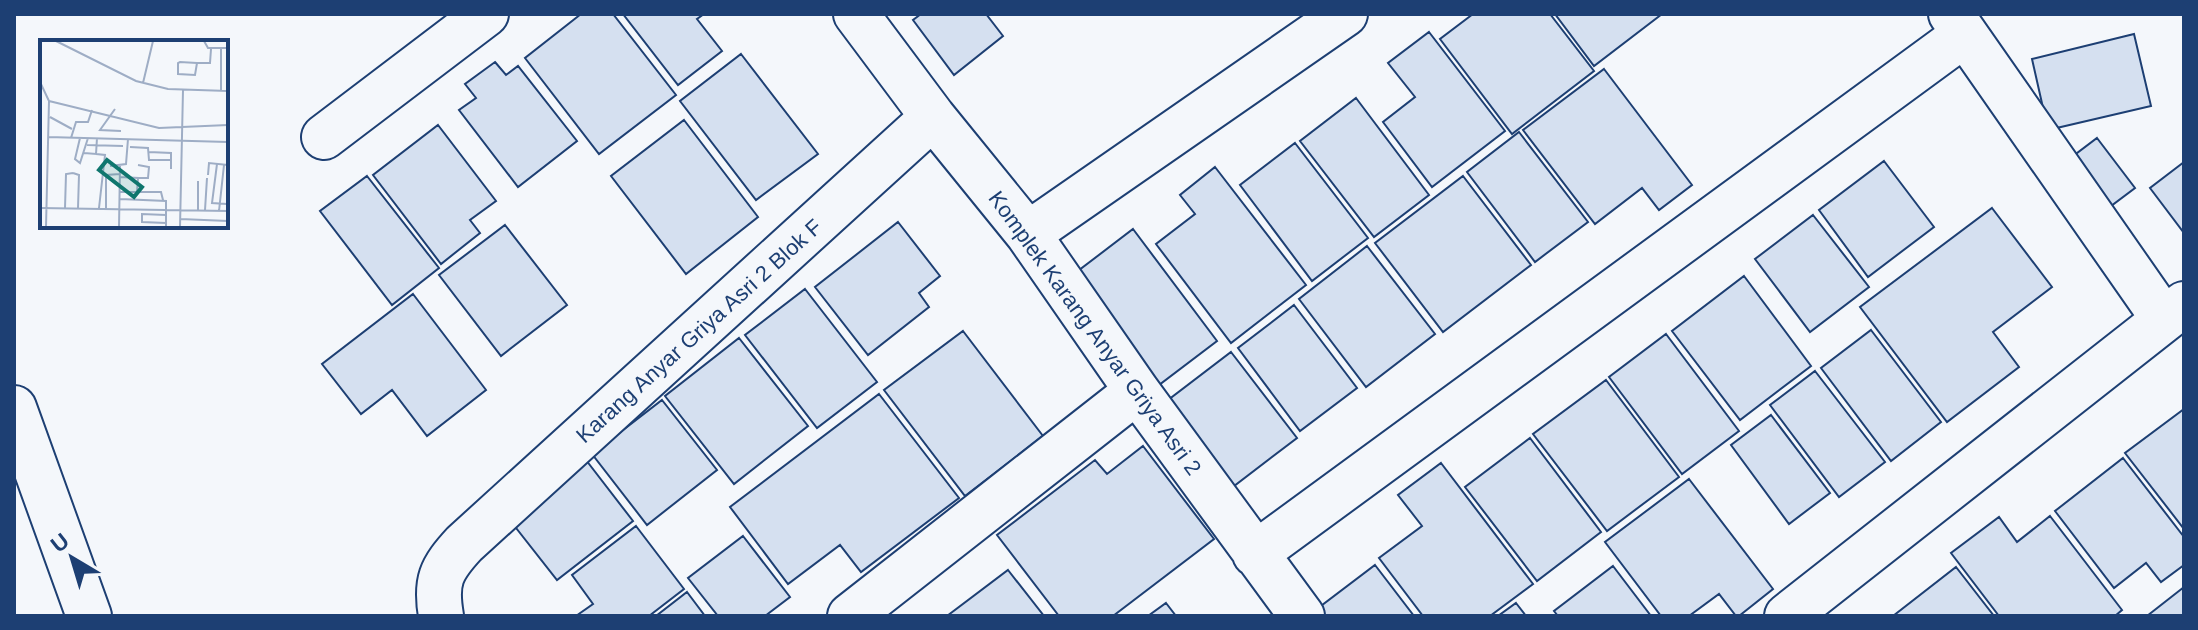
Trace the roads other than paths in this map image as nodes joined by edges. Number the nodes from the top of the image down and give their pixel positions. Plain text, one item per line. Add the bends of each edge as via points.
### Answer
1 (486, 14) edge
2 (856, 14) edge
3 (1345, 14) edge
4 (1958, 24) edge
5 (933, 117) junction
6 (324, 137) dead end
7 (1028, 234) junction
8 (2174, 311) edge
9 (1137, 391) junction
10 (14, 408) edge
11 (1255, 554) junction
12 (89, 616) edge
13 (441, 616) edge
14 (850, 616) edge
15 (1302, 616) edge
16 (1787, 616) edge

1 - 6 street
2 - 5 street, Komplek Karang Anyar Griya Asri 2
3 - 7 street
4 - 8 street
4 - 11 street
5 - 7 street, Komplek Karang Anyar Griya Asri 2
5 - 13 street, Karang Anyar Griya Asri 2 Blok F via 464,544 443,567
7 - 9 street, Komplek Karang Anyar Griya Asri 2
8 - 16 street
9 - 11 street, Komplek Karang Anyar Griya Asri 2
9 - 14 street
10 - 12 street
11 - 15 street, Komplek Karang Anyar Griya Asri 2

